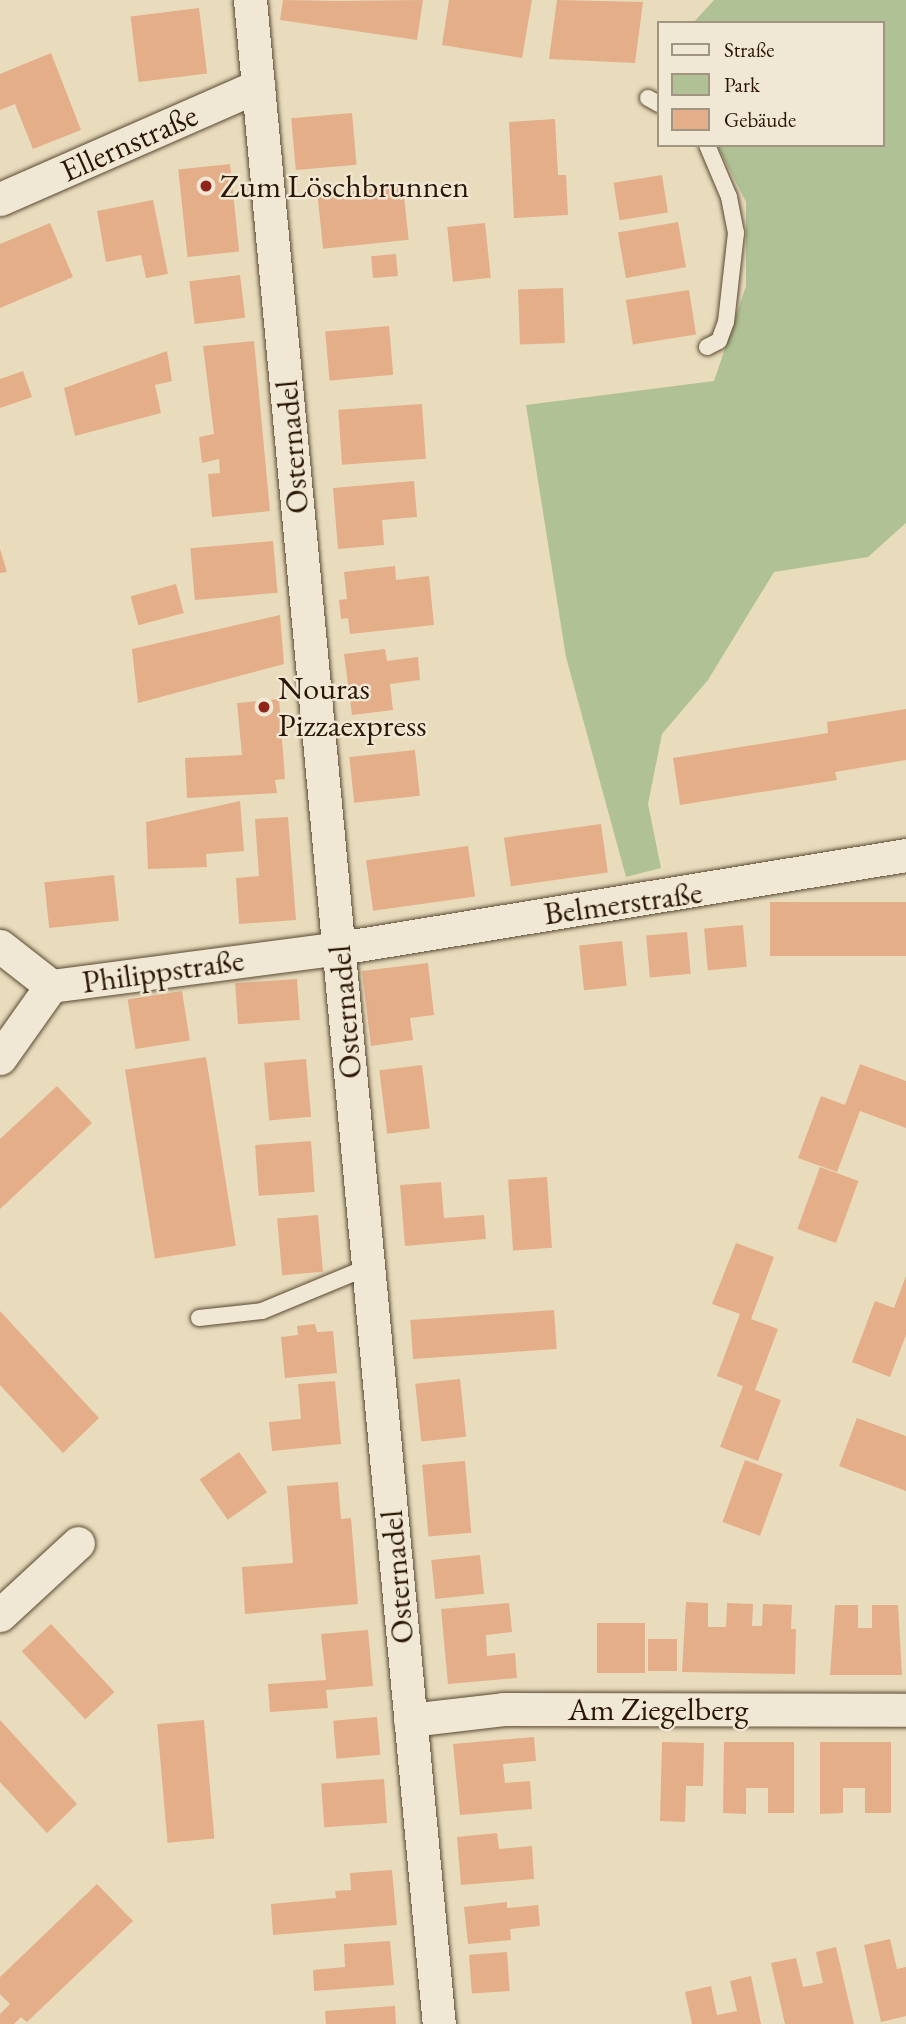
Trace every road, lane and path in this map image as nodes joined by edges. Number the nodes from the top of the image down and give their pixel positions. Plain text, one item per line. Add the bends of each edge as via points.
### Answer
1 (250, 0) edge
2 (258, 86) junction
3 (709, 147) edge
4 (0, 199) edge
5 (707, 347) dead end
6 (906, 855) edge
7 (0, 946) edge
8 (340, 948) junction
9 (51, 986) junction
10 (0, 1058) edge
11 (368, 1267) junction
12 (199, 1318) dead end
13 (78, 1543) dead end
14 (0, 1615) edge
15 (906, 1710) edge
16 (410, 1720) junction
17 (439, 2024) edge

1 - 2 street, Osternadel
2 - 4 street, Ellernstraße
2 - 8 street, Osternadel
3 - 5 lane via 729,197 736,233 726,322 719,341
6 - 8 street, Belmerstraße
7 - 9 street, Philippstraße
8 - 9 street, Philippstraße
8 - 11 street, Osternadel
9 - 10 street
11 - 12 lane via 262,1311
11 - 16 street, Osternadel
13 - 14 street
15 - 16 street, Am Ziegelberg via 503,1709
16 - 17 street, Osternadel

